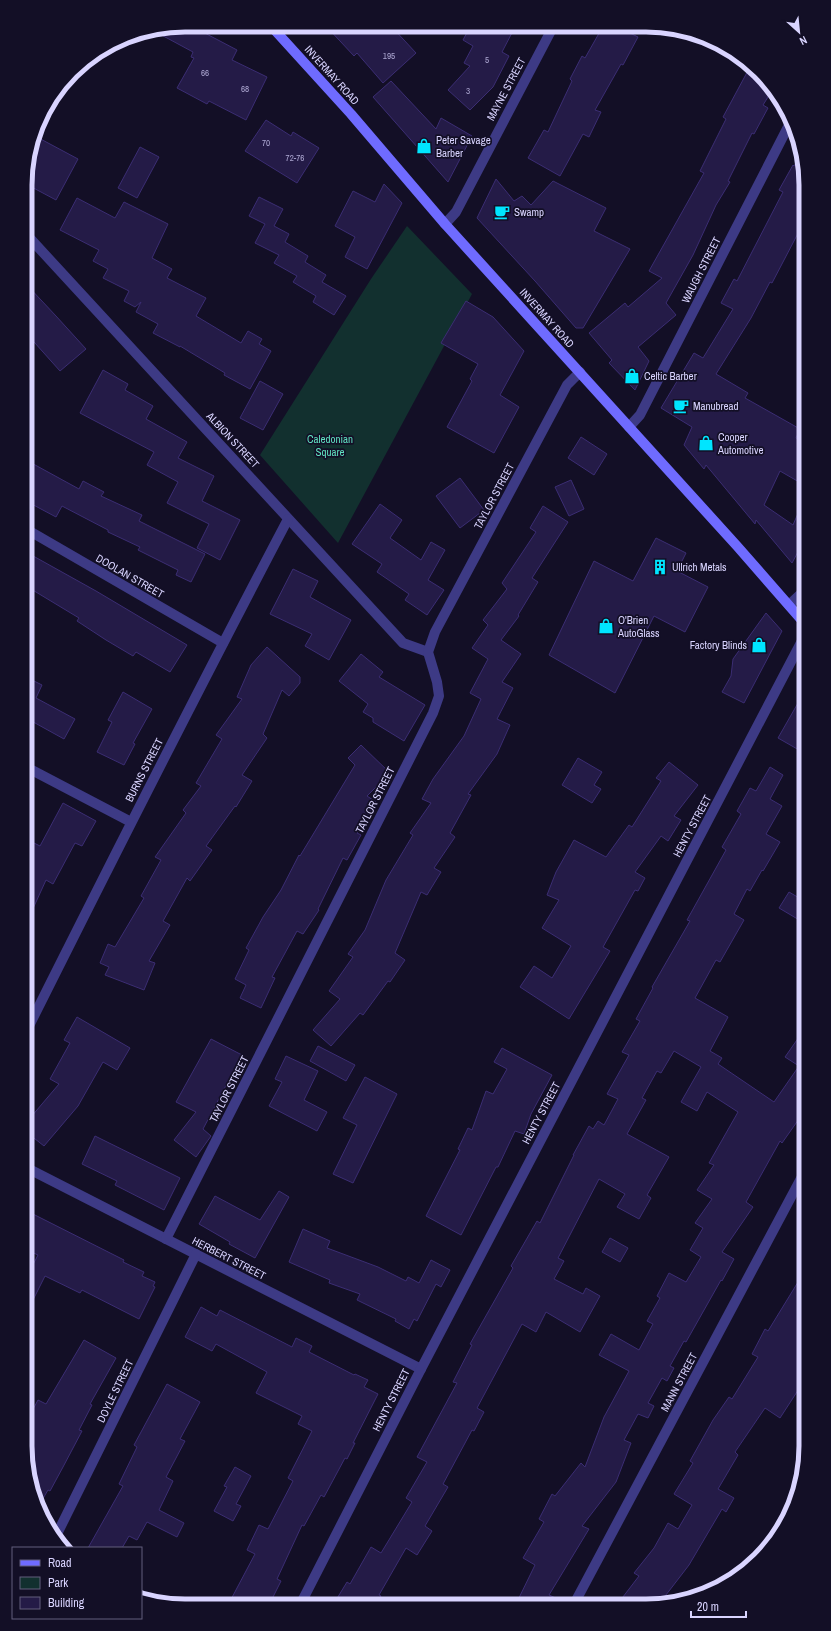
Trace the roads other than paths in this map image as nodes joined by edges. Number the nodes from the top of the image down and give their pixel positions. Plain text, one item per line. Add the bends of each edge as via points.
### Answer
1 (276, 32) edge
2 (549, 32) edge
3 (787, 128) edge
4 (445, 224) junction
5 (32, 241) edge
6 (580, 372) junction
7 (629, 426) junction
8 (288, 519) junction
9 (32, 532) edge
10 (799, 595) edge
11 (788, 605) junction
12 (799, 617) edge
13 (222, 643) junction
14 (799, 646) edge
15 (428, 652) junction
16 (32, 770) edge
17 (131, 822) junction
18 (32, 1020) edge
19 (32, 1171) edge
20 (799, 1182) edge
21 (166, 1239) junction
22 (196, 1254) junction
23 (421, 1369) junction
24 (58, 1531) edge
25 (303, 1599) edge
26 (577, 1599) edge

1 - 4 main road, INVERMAY ROAD
2 - 4 street, MAYNE STREET via 456,212
3 - 7 street, WAUGH STREET via 640,415
4 - 6 main road, INVERMAY ROAD
5 - 8 street, ALBION STREET
6 - 7 main road, INVERMAY ROAD
6 - 15 street, TAYLOR STREET via 567,385 435,632
7 - 11 main road, INVERMAY ROAD
8 - 13 street, BURNS STREET
8 - 15 street, ALBION STREET via 403,643
9 - 13 street, DOOLAN STREET
10 - 11 street
11 - 12 main road, INVERMAY ROAD
13 - 17 street, BURNS STREET
14 - 23 street, HENTY STREET
15 - 21 street, TAYLOR STREET via 438,682 439,696 433,713
16 - 17 street
17 - 18 street, BURNS STREET
19 - 21 street, HERBERT STREET
20 - 26 street, MANN STREET
21 - 22 street, HERBERT STREET
22 - 23 street, HERBERT STREET
22 - 24 street, DOYLE STREET
23 - 25 street, HENTY STREET

